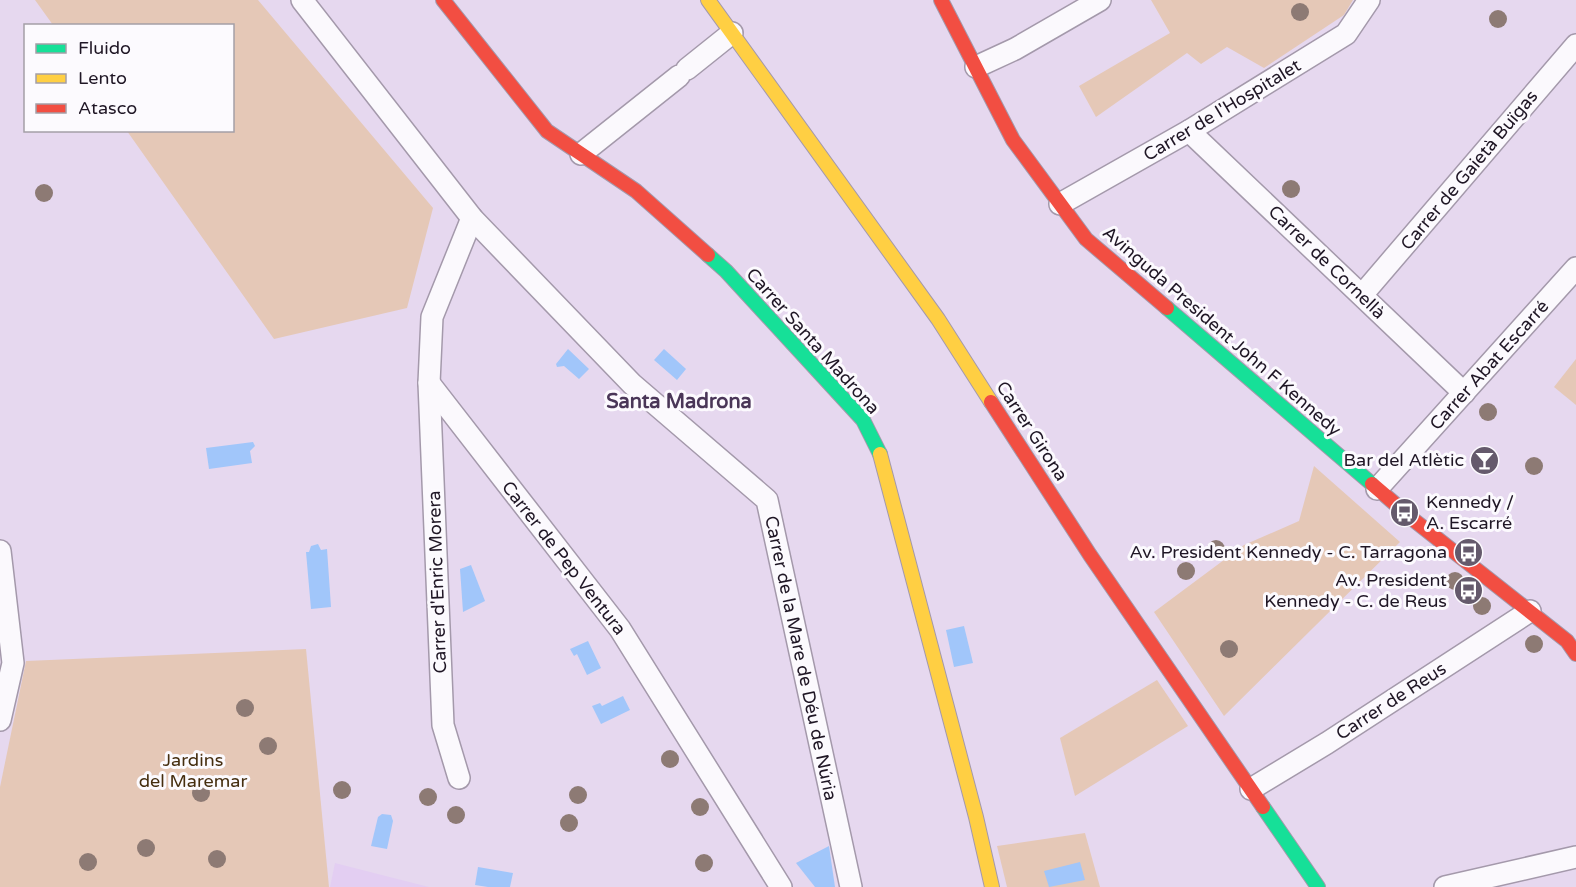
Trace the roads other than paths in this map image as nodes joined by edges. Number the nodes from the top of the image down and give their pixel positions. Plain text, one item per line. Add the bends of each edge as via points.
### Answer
1 (302, 0) edge
2 (442, 0) edge
3 (708, 0) edge
4 (941, 0) edge
5 (1100, 0) edge
6 (1369, 0) edge
7 (732, 33) junction
8 (1576, 45) edge
9 (976, 67) junction
10 (1189, 131) junction
11 (581, 154) junction
12 (1060, 204) junction
13 (472, 218) junction
14 (1576, 268) edge
15 (1362, 296) junction
16 (429, 384) junction
17 (1464, 393) junction
18 (1377, 489) junction
19 (0, 551) edge
20 (1530, 611) junction
21 (1576, 654) edge
22 (0, 720) edge
23 (459, 778) dead end
24 (1251, 789) junction
25 (1576, 857) edge
26 (781, 887) edge
27 (851, 887) edge
28 (992, 887) edge
29 (1318, 887) edge
30 (1445, 887) edge

1 - 13 street, Carrer de la Mare de Déu de Núria
2 - 11 street, Carrer Santa Madrona via 547,131
3 - 7 street, Carrer Girona
4 - 9 street, Avinguda President John F Kennedy
5 - 9 street
6 - 10 street, Carrer de l'Hospitalet via 1346,34
7 - 11 street
7 - 24 street, Carrer Girona via 938,319 1090,555
8 - 15 street, Carrer de Gaietà Buïgas
9 - 12 street, Avinguda President John F Kennedy via 1013,140
10 - 12 street, Carrer de l'Hospitalet
10 - 15 street, Carrer de Cornellà
11 - 28 street, Carrer Santa Madrona via 636,191 726,271 863,420 880,453
12 - 18 street, Avinguda President John F Kennedy via 1086,239
13 - 16 street via 432,317
13 - 27 street, Carrer de la Mare de Déu de Núria via 632,384 767,500
14 - 17 street, Carrer Abat Escarré
15 - 17 street, Carrer de Cornellà
16 - 23 street, Carrer d'Enric Morera via 443,725
16 - 26 street, Carrer de Pep Ventura via 620,629
17 - 18 street, Carrer Abat Escarré
18 - 20 street, Avinguda President John F Kennedy
19 - 22 street via 13,663
20 - 21 street, Avinguda President John F Kennedy via 1567,641
20 - 24 street, Carrer de Reus
24 - 29 street, Carrer Girona
25 - 30 street

